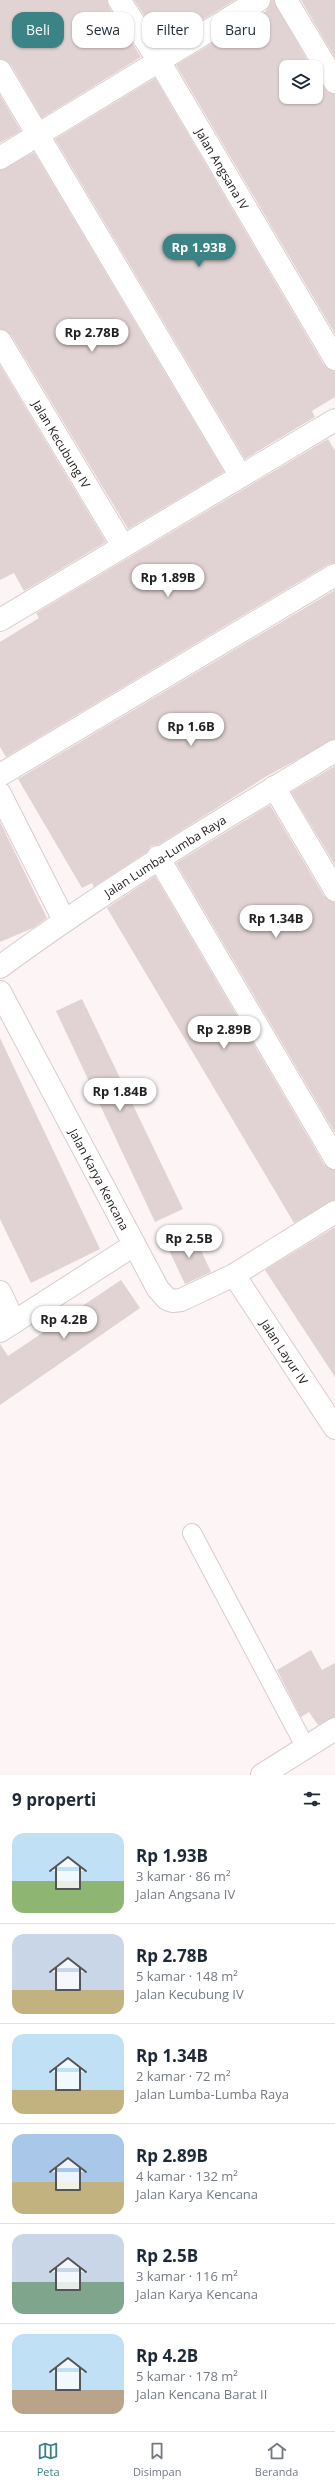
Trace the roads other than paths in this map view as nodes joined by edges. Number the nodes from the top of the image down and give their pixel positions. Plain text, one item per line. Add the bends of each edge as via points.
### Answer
1 (119, 0) edge
2 (259, 0) edge
3 (286, 0) edge
4 (159, 61) junction
5 (0, 71) edge
6 (335, 82) edge
7 (37, 135) junction
8 (0, 158) edge
9 (0, 341) edge
10 (335, 359) edge
11 (335, 420) edge
12 (240, 476) junction
13 (123, 546) junction
14 (335, 575) edge
15 (0, 620) edge
16 (335, 751) edge
17 (0, 775) edge
18 (274, 787) junction
19 (0, 794) edge
20 (158, 857) junction
21 (335, 890) edge
22 (64, 920) junction
23 (0, 967) edge
24 (0, 992) edge
25 (335, 1158) edge
26 (335, 1212) edge
27 (134, 1245) junction
28 (234, 1274) junction
29 (0, 1292) edge
30 (7, 1327) edge
31 (335, 1428) edge
32 (192, 1533) dead end
33 (335, 1729) edge
34 (306, 1748) junction
35 (262, 1775) edge

1 - 4 street, Jalan Angsana IV
2 - 4 street
3 - 6 street
4 - 7 street
4 - 10 street, Jalan Angsana IV
5 - 7 street
7 - 8 street
7 - 12 street
9 - 13 street, Jalan Kecubung IV
11 - 12 street
12 - 13 street
13 - 15 street
14 - 17 street
16 - 18 street, Jalan Lumba-Lumba Raya
18 - 20 street, Jalan Lumba-Lumba Raya
18 - 21 street
19 - 22 street
20 - 22 street, Jalan Lumba-Lumba Raya
20 - 25 street
22 - 23 street, Jalan Lumba-Lumba Raya
24 - 27 street, Jalan Karya Kencana
26 - 28 street
27 - 28 street, Jalan Karya Kencana via 158,1289 173,1302
27 - 30 street
28 - 31 street, Jalan Layur IV
29 - 30 street
32 - 34 lane
33 - 34 street
34 - 35 street

